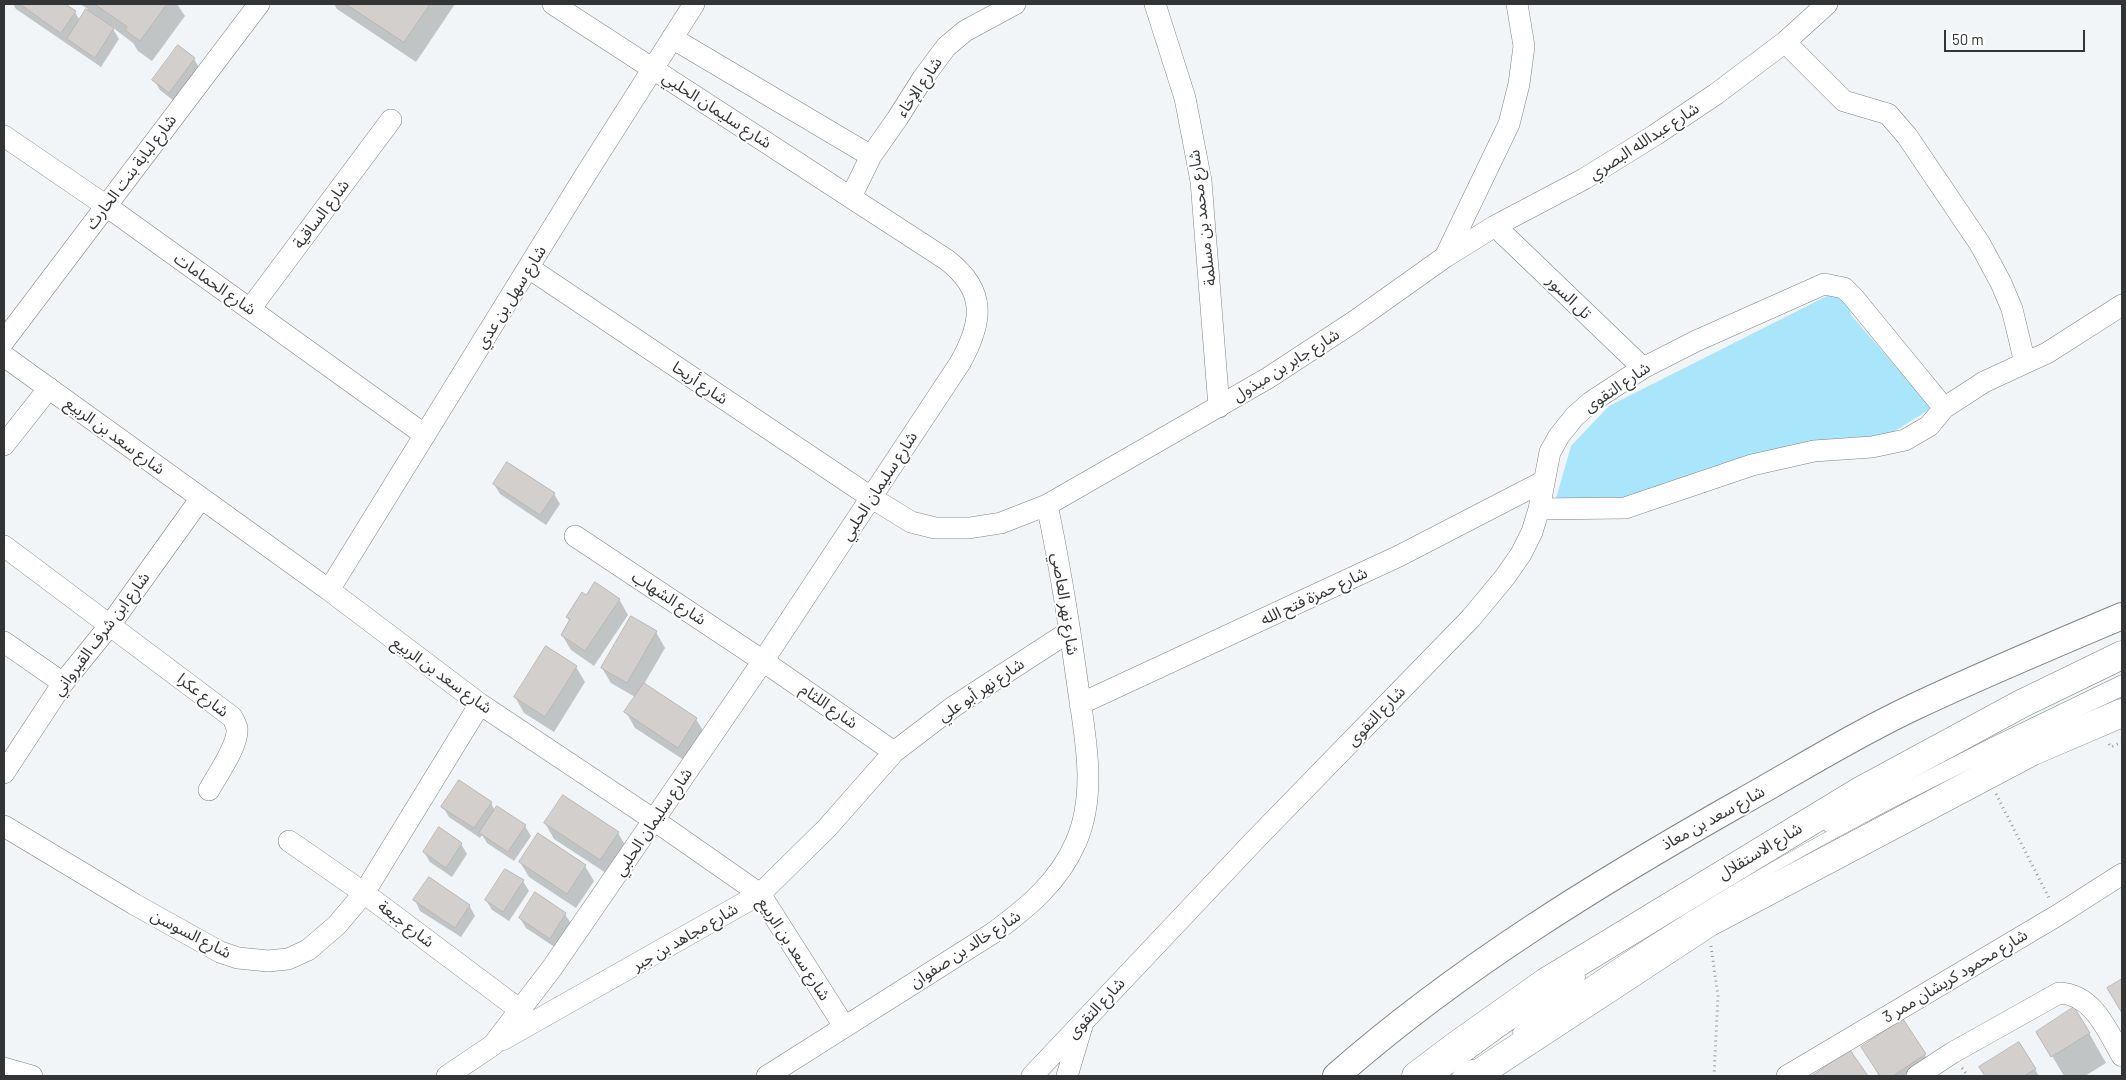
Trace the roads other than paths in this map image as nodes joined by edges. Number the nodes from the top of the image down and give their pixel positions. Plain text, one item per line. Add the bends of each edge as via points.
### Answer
1 (259, 4) edge
2 (553, 4) edge
3 (694, 4) edge
4 (1015, 4) edge
5 (1155, 4) edge
6 (1518, 4) edge
7 (1827, 4) edge
8 (672, 38) junction
9 (1785, 42) junction
10 (653, 70) junction
11 (391, 120) dead end
12 (4, 136) edge
13 (870, 156) junction
14 (852, 197) junction
15 (105, 205) junction
16 (1495, 226) junction
17 (1445, 257) junction
18 (529, 268) junction
19 (2122, 305) edge
20 (250, 309) junction
21 (4, 341) edge
22 (4, 356) edge
23 (2025, 363) junction
24 (1644, 368) junction
25 (49, 388) junction
26 (1219, 407) junction
27 (1944, 408) junction
28 (425, 434) junction
29 (4, 445) edge
30 (1544, 482) junction
31 (201, 498) junction
32 (872, 498) junction
33 (1046, 505) junction
34 (1539, 509) junction
35 (574, 536) dead end
36 (4, 546) edge
37 (329, 590) junction
38 (2122, 616) edge
39 (110, 625) junction
40 (1070, 631) junction
41 (4, 642) edge
42 (2122, 655) edge
43 (763, 660) junction
44 (2122, 680) edge
45 (63, 683) junction
46 (2122, 691) edge
47 (480, 704) junction
48 (1080, 704) junction
49 (2122, 713) edge
50 (894, 752) junction
51 (4, 773) edge
52 (210, 790) dead end
53 (654, 820) junction
54 (4, 826) edge
55 (289, 841) dead end
56 (2122, 874) edge
57 (364, 893) junction
58 (760, 894) junction
59 (520, 1010) junction
60 (1085, 1020) junction
61 (844, 1026) junction
62 (493, 1045) junction
63 (2122, 1056) edge
64 (4, 1068) edge
65 (32, 1076) edge
66 (447, 1076) edge
67 (767, 1076) edge
68 (1032, 1076) edge
69 (1067, 1076) edge
70 (1336, 1076) edge
71 (1416, 1076) edge
72 (1440, 1076) edge
73 (1456, 1076) edge
74 (1475, 1076) edge
75 (1787, 1076) edge
76 (1917, 1076) edge

1 - 15 street, شارع لبابة بنت الحارث
2 - 10 street, شارع سليمان الحلبي
3 - 8 street, شارع سهل بن عدي
4 - 13 street, شارع الإخاء via 965,31 946,47
5 - 26 street, شارع محمد بن مسلمة via 1185,98 1201,181
6 - 17 street, شارع جابر بن مبذول via 1524,46 1509,124
7 - 9 street, شارع عبدالله البصري
8 - 10 street, شارع سهل بن عدي
8 - 13 street
9 - 16 street, شارع عبدالله البصري via 1655,136 1584,179
9 - 23 street via 1844,101 1888,114 1907,136 1980,244 2001,282 2014,316
10 - 14 street, شارع سليمان الحلبي
10 - 18 street, شارع سهل بن عدي
11 - 20 street, شارع الساقية
12 - 15 street, شارع الحمامات
13 - 14 street, شارع الإخاء
14 - 32 street, شارع سليمان الحلبي via 959,270 976,295 978,310 971,344
15 - 20 street, شارع الحمامات
15 - 21 street, شارع لبابة بنت الحارث
16 - 17 street, شارع عبدالله البصري
16 - 24 street, تل السور
17 - 26 street, شارع جابر بن مبذول via 1315,348
18 - 28 street, شارع سهل بن عدي
18 - 32 street, شارع أريحا
19 - 23 street via 2047,353
20 - 28 street, شارع الحمامات
22 - 25 street, شارع سعد بن الربيع
23 - 27 street via 1970,390
24 - 27 street, شارع التقوى via 1696,340 1824,284 1833,284 1844,288 1854,298
24 - 30 street, شارع التقوى via 1575,416 1550,452
25 - 29 street
25 - 31 street, شارع سعد بن الربيع
26 - 33 street, شارع جابر بن مبذول
27 - 34 street via 1929,426 1904,440 1872,447 1814,451 1752,465 1625,508
28 - 37 street, شارع سهل بن عدي
30 - 34 street, شارع التقوى
30 - 48 street, شارع حمزة فتح الله via 1399,556
31 - 37 street, شارع سعد بن الربيع
31 - 39 street, شارع ابن شرف القيرواني
32 - 33 street, شارع جابر بن مبذول via 911,522 935,528 969,528 1001,523
32 - 43 street, شارع سليمان الحلبي
33 - 40 street, شارع نهر العاصي
34 - 60 street, شارع التقوى via 1521,554 1471,618
35 - 43 street, شارع الشهاب
36 - 39 street, شارع عكرا
37 - 47 street, شارع سعد بن الربيع
38 - 70 street, شارع سعد بن معاذ via 1914,707 1639,860 1455,982
39 - 45 street, شارع ابن شرف القيرواني
39 - 52 street, شارع عكرا via 232,717 237,728 236,737
40 - 48 street, شارع نهر العاصي
40 - 50 street, شارع نهر أبو علي via 953,707
41 - 45 street
42 - 71 highway, شارع الاستقلال via 2021,704 1862,790 1546,982
43 - 50 street, شارع اللثام
43 - 53 street, شارع سليمان الحلبي
44 - 72 lane via 1837,821 1619,951
45 - 51 street, شارع ابن شرف القيرواني
46 - 73 lane via 1923,787 1797,854 1630,956
47 - 53 street, شارع سعد بن الربيع
47 - 57 street, شارع السوسن
48 - 61 street, شارع خالد بن صفوان via 1088,762 1083,818 1076,842 1044,892 993,933
49 - 74 highway via 2033,751 1708,924
50 - 58 street, شارع مجاهد بن جبر via 827,828
53 - 58 street, شارع سعد بن الربيع
53 - 59 street, شارع سليمان الحلبي
54 - 57 street, شارع السوسن via 220,952 238,958 282,960 308,950 337,925
55 - 57 street, شارع جبعة
56 - 75 street, شارع محمود كريشان ممر 3
57 - 59 street, شارع جبعة
58 - 61 street, شارع سعد بن الربيع
58 - 62 street, شارع مجاهد بن جبر
59 - 62 street, شارع سليمان الحلبي
60 - 68 street, شارع التقوى
60 - 69 street
61 - 67 street, شارع خالد بن صفوان
62 - 66 street, شارع سليمان الحلبي
63 - 76 street via 2084,999 2059,992
64 - 65 street

